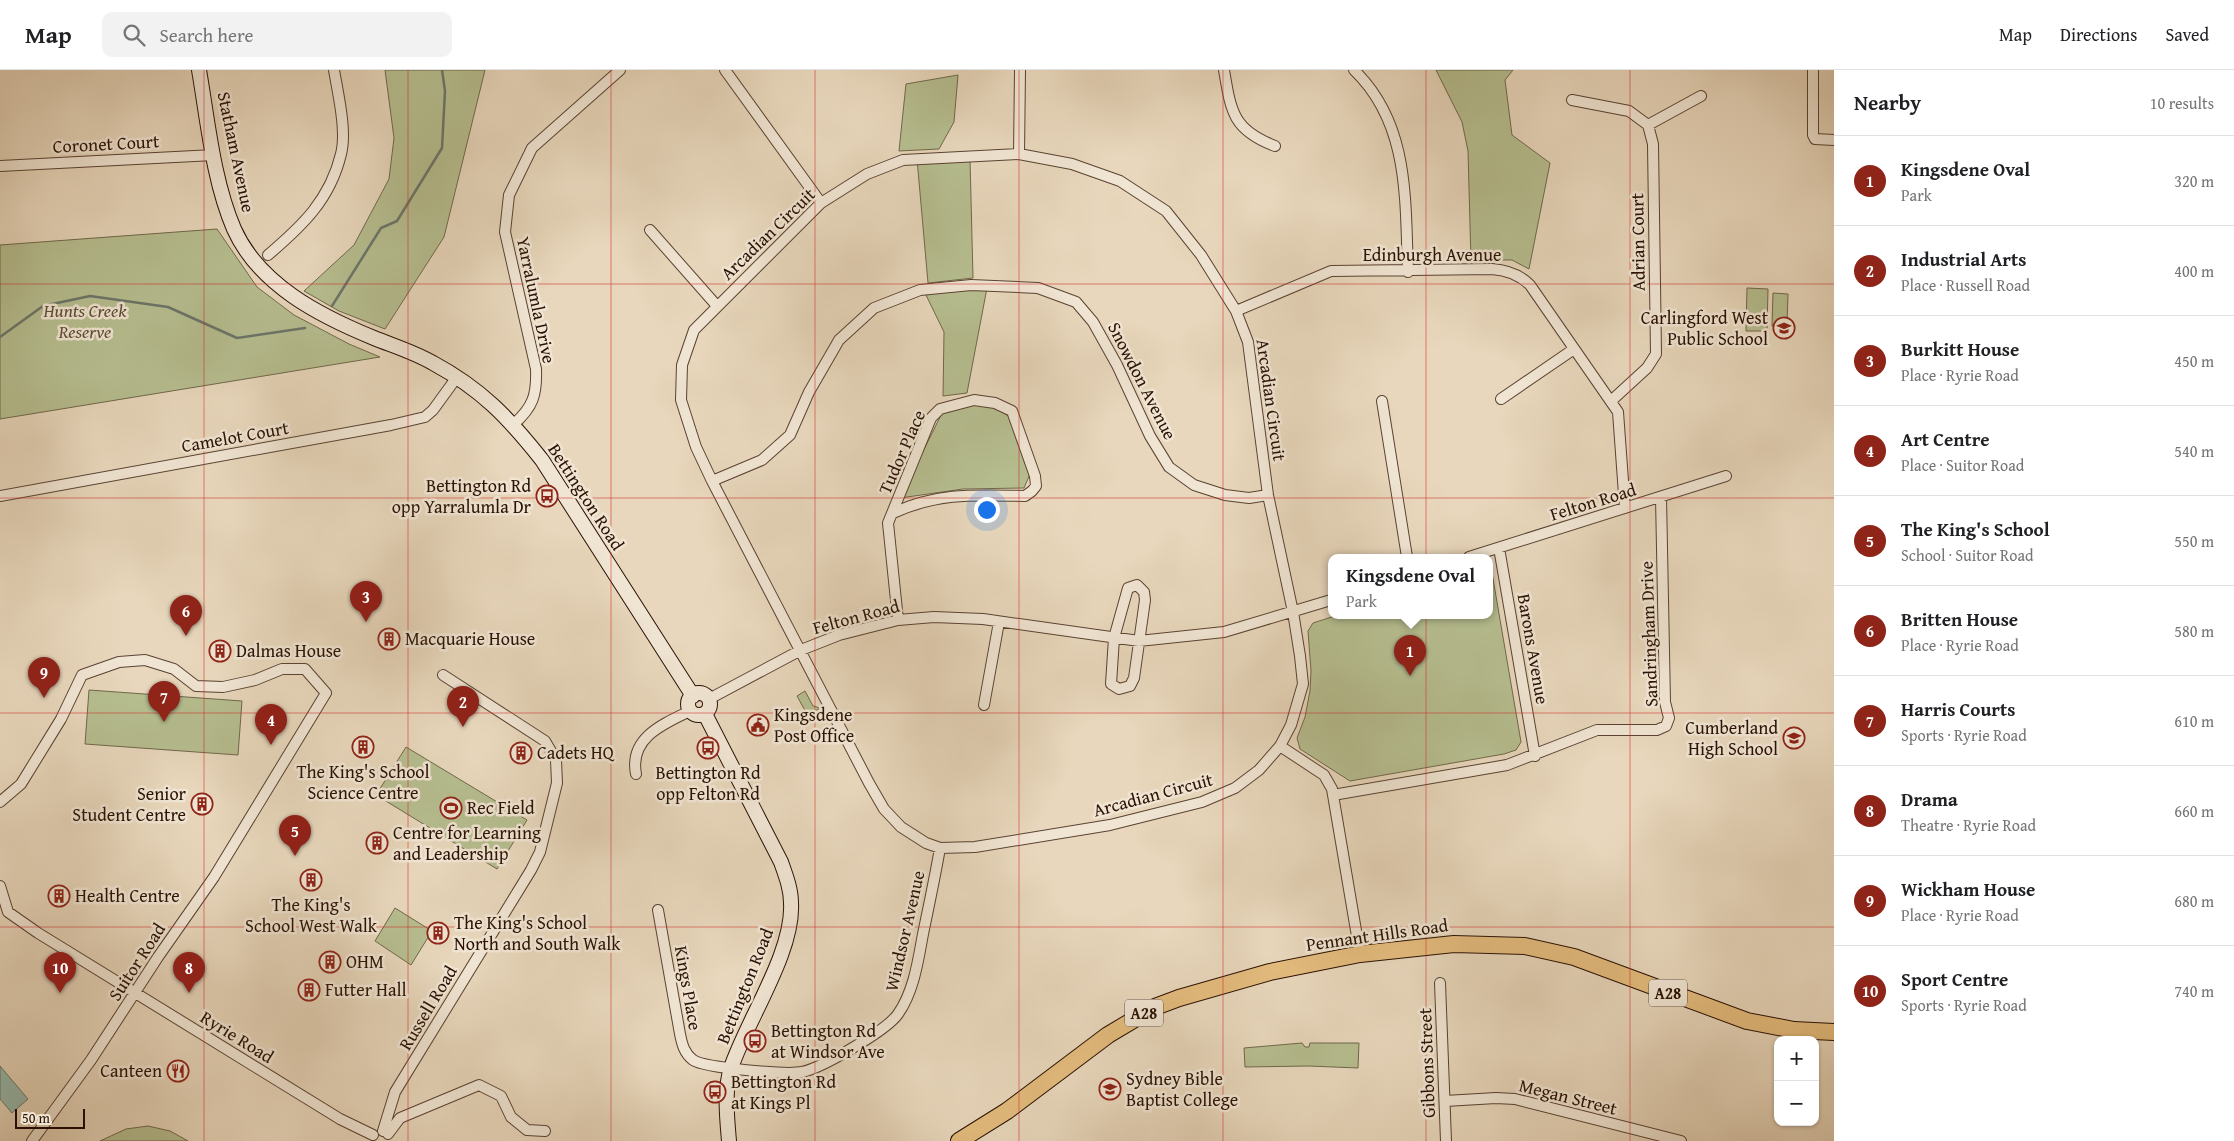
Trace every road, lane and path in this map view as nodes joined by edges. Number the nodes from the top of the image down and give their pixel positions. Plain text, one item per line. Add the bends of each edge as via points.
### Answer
1 (199, 70) edge
2 (334, 70) edge
3 (620, 70) edge
4 (725, 70) edge
5 (1020, 70) edge
6 (1224, 70) edge
7 (1354, 70) edge
8 (1813, 70) edge
9 (1701, 96) dead end
10 (1572, 100) dead end
11 (1648, 125) junction
12 (1834, 140) edge
13 (1275, 146) dead end
14 (1019, 154) junction
15 (214, 156) junction
16 (0, 166) edge
17 (822, 203) junction
18 (650, 230) dead end
19 (268, 255) dead end
20 (1408, 272) junction
21 (717, 306) junction
22 (1236, 311) junction
23 (1574, 349) junction
24 (413, 352) joint
25 (457, 376) junction
26 (1500, 399) dead end
27 (1382, 401) dead end
28 (1611, 401) junction
29 (514, 424) junction
30 (1726, 476) dead end
31 (712, 482) junction
32 (0, 496) edge
33 (1268, 496) junction
34 (1661, 497) junction
35 (1625, 508) junction
36 (893, 513) junction
37 (1499, 548) junction
38 (1407, 554) edge
39 (1480, 554) edge
40 (1328, 601) edge
41 (1293, 612) junction
42 (898, 620) junction
43 (999, 622) junction
44 (1114, 638) junction
45 (1139, 641) junction
46 (801, 650) junction
47 (443, 675) dead end
48 (693, 696) junction
49 (709, 699) junction
50 (984, 705) dead end
51 (690, 711) junction
52 (705, 714) junction
53 (1280, 746) junction
54 (1535, 756) junction
55 (636, 774) dead end
56 (1333, 795) junction
57 (0, 802) edge
58 (940, 848) junction
59 (0, 886) edge
60 (658, 910) dead end
61 (1360, 954) junction
62 (1440, 983) dead end
63 (135, 994) junction
64 (1834, 1032) edge
65 (730, 1070) junction
66 (1445, 1100) junction
67 (545, 1131) dead end
68 (386, 1135) edge
69 (372, 1138) edge
70 (32, 1141) edge
71 (729, 1141) edge
72 (959, 1141) edge
73 (1446, 1141) edge
74 (1681, 1141) edge

1 - 15 main road, Statham Avenue
2 - 19 street via 342,116 342,154 322,202 298,230
3 - 29 street, Yarralumla Drive via 532,148 509,195 505,232 536,369 534,399
4 - 17 street
5 - 14 street
6 - 13 street via 1230,108 1243,128 1258,140
7 - 20 street via 1382,108 1398,144 1404,176
8 - 12 street via 1813,135 1818,140
9 - 11 street
10 - 11 street via 1628,111
11 - 28 street, Adrian Court via 1653,144 1656,354 1647,368
14 - 17 street, Arcadian Circuit via 903,160 867,174
14 - 22 street, Arcadian Circuit via 1072,164 1120,181 1166,211 1201,254
15 - 16 street, Coronet Court
15 - 24 main road, Statham Avenue via 235,230 267,275 310,307 356,330
17 - 21 street, Arcadian Circuit
18 - 21 street
20 - 22 street, Edinburgh Avenue via 1331,272
20 - 23 street, Edinburgh Avenue via 1500,270 1518,275 1530,285
21 - 31 street, Arcadian Circuit via 694,330 682,365 681,400 696,447
22 - 33 street, Arcadian Circuit via 1248,342
23 - 26 street
23 - 28 street, Edinburgh Avenue
24 - 25 main road, Bettington Road
25 - 29 main road, Bettington Road
25 - 32 street, Camelot Court via 434,410 425,417
27 - 38 street
28 - 35 street, Edinburgh Avenue via 1618,412
29 - 48 main road, Bettington Road via 542,460
30 - 34 street, Felton Road
31 - 33 street, Snowdon Avenue via 762,460 790,435 809,392 839,340 874,308 920,290 971,284 1038,288 1076,302 1093,322 1169,467 1194,485 1225,496
31 - 46 street, Arcadian Circuit
33 - 41 street, Arcadian Circuit
34 - 35 street, Felton Road
34 - 54 street, Sandringham Drive via 1668,723 1657,730 1597,730
35 - 37 street, Felton Road
36 - 36 street, Tudor Place via 932,418 940,409 974,400 995,403 1012,411 1035,476 1036,486 1032,491 1024,496 959,494 910,505
36 - 42 street, Tudor Place via 888,523 888,540
37 - 39 street, Felton Road
37 - 54 street, Barons Avenue
40 - 41 street, Felton Road
41 - 45 street, Felton Road via 1224,632
41 - 53 street, Arcadian Circuit via 1302,684 1291,725
42 - 43 street, Felton Road via 934,617
42 - 46 street, Felton Road via 838,635
43 - 44 street, Felton Road
43 - 50 street
44 - 45 street, Felton Road
44 - 45 street via 1111,684 1119,689 1130,686 1134,678
44 - 45 street via 1128,588 1137,585 1144,592 1145,600
46 - 49 street, Felton Road
46 - 58 street, Arcadian Circuit via 884,809 901,827
47 - 68 street, Russell Road via 545,741 556,760 557,783 540,852 395,1092
48 - 49 main road via 701,694
48 - 51 main road via 688,703
49 - 52 main road via 710,706
51 - 52 main road via 697,715
51 - 55 street via 649,735 639,745 633,760
52 - 65 main road, Bettington Road via 781,862 792,904 783,949
53 - 56 street via 1324,775
53 - 58 street, Arcadian Circuit via 1259,770 1235,788 1202,802 1110,826 975,848
54 - 56 street, Sandringham Drive via 1507,765
56 - 61 street
57 - 63 street, Suitor Road via 21,784 61,718 82,675 119,662 145,660 174,669 196,686 223,687 255,680 282,669 304,669 326,694 214,877
58 - 65 street, Windsor Avenue via 915,974 898,1015 885,1028 804,1072 782,1074
59 - 63 street, Ryrie Road via 8,912
60 - 65 street, Kings Place via 684,1050 700,1064
61 - 64 highway, Pennant Hills Road / A28 via 1454,944 1525,946 1574,958 1748,1021 1787,1029
61 - 72 highway, Pennant Hills Road / A28 via 1270,972 1155,1007 1115,1030 1007,1112
62 - 66 street, Gibbons Street
63 - 69 street, Ryrie Road
63 - 70 street, Suitor Road via 92,1060
65 - 71 main road, Bettington Road via 727,1100
66 - 73 street, Gibbons Street
66 - 74 street, Megan Street via 1515,1100
67 - 68 street via 527,1130 511,1117 501,1096 479,1084 400,1118
68 - 69 street via 378,1130

